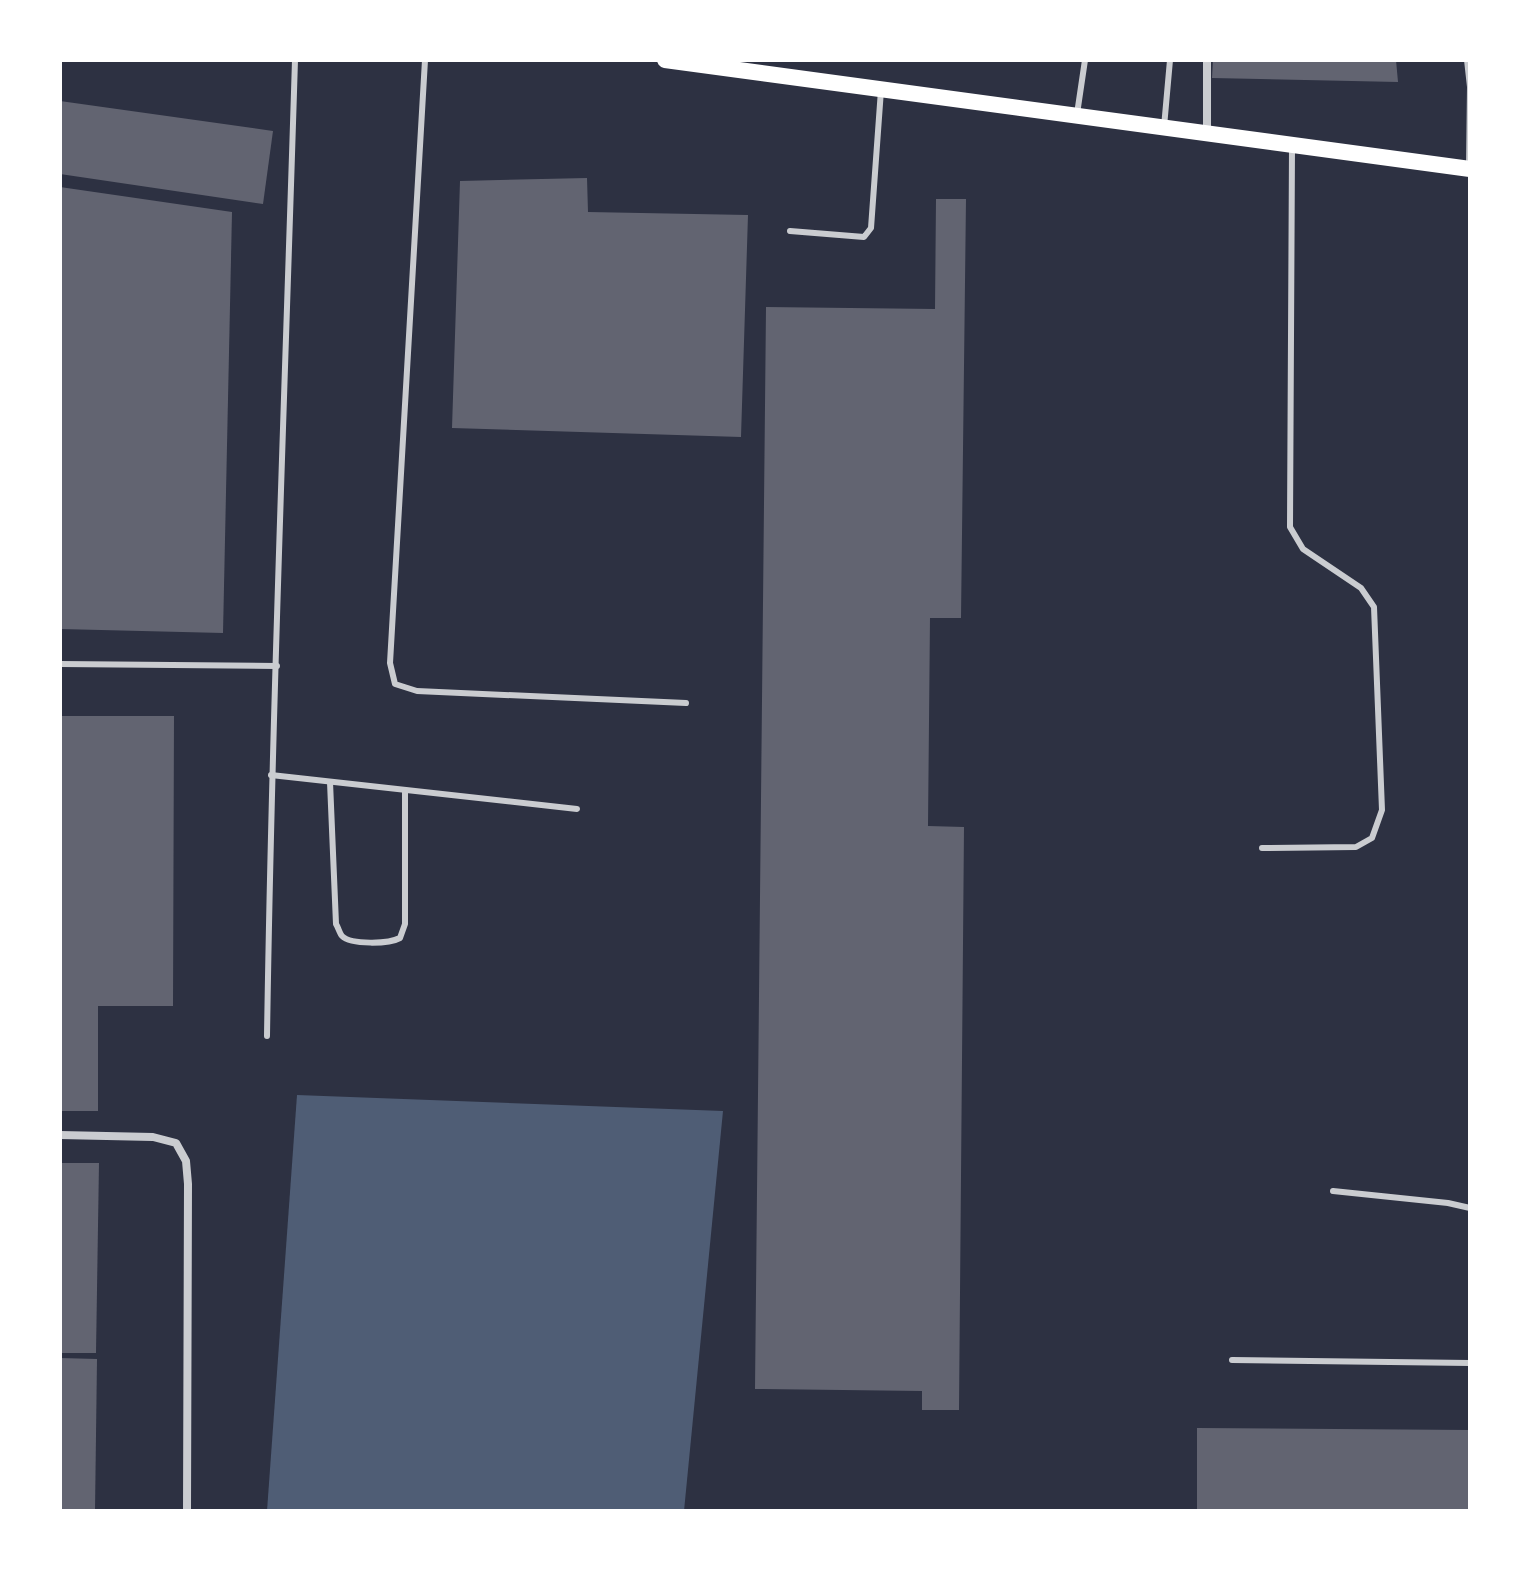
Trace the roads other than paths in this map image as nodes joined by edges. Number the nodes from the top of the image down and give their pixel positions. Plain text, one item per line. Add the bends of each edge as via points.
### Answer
1 (295, 60) edge
2 (425, 60) edge
3 (665, 60) edge
4 (1085, 60) edge
5 (1170, 60) edge
6 (1207, 60) edge
7 (1467, 60) edge
8 (761, 67) edge
9 (881, 87) junction
10 (1470, 87) edge
11 (1077, 114) junction
12 (1164, 127) junction
13 (1207, 132) junction
14 (1292, 144) junction
15 (1469, 169) edge
16 (790, 231) dead end
17 (60, 664) edge
18 (277, 666) junction
19 (686, 703) dead end
20 (271, 775) junction
21 (330, 782) junction
22 (405, 790) junction
23 (577, 809) dead end
24 (1262, 848) dead end
25 (267, 1036) dead end
26 (60, 1135) edge
27 (1333, 1191) dead end
28 (1470, 1208) edge
29 (1232, 1360) dead end
30 (1470, 1363) edge
31 (187, 1511) edge

1 - 18 lane
2 - 19 lane via 390,663 395,684 417,691
3 - 8 main road
4 - 11 lane
5 - 12 lane
6 - 13 street
7 - 10 lane
8 - 9 main road
9 - 11 main road
9 - 16 lane via 868,233 864,237
10 - 15 lane
11 - 12 main road
12 - 13 main road
13 - 14 main road
14 - 15 main road
14 - 24 lane via 1290,527 1303,549 1361,588 1374,607 1382,810 1372,838 1356,847
17 - 18 lane
18 - 20 lane
20 - 21 lane
20 - 25 lane
21 - 22 lane
21 - 22 lane via 336,924 350,941 391,943 400,938 405,924
22 - 23 lane
26 - 31 street via 153,1137 176,1143 186,1161
27 - 28 lane
29 - 30 lane

